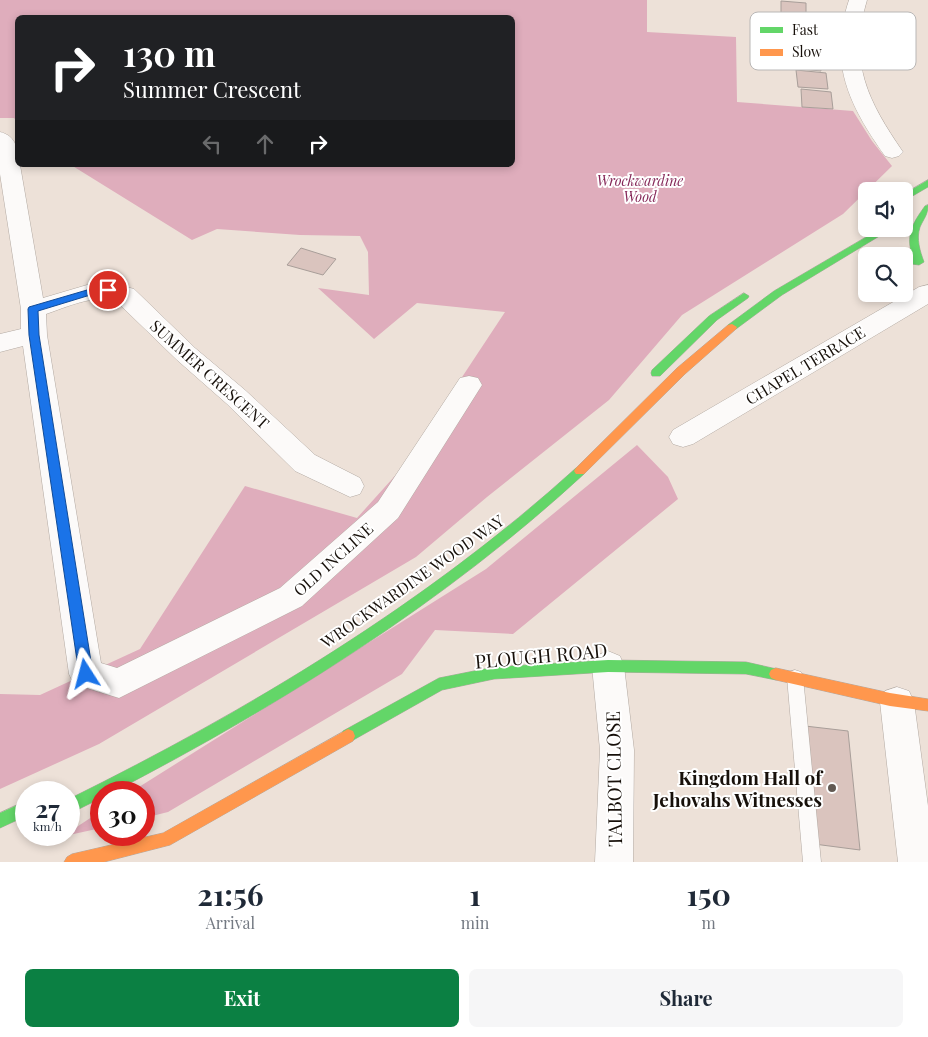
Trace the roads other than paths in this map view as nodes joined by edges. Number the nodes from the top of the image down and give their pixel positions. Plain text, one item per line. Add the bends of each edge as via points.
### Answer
1 (853, 70) edge
2 (0, 138) edge
3 (892, 152) dead end
4 (5, 173) edge
5 (928, 183) edge
6 (913, 192) edge
7 (928, 207) edge
8 (913, 214) edge
9 (871, 237) edge
10 (858, 257) edge
11 (830, 260) junction
12 (913, 260) edge
13 (918, 262) junction
14 (928, 270) edge
15 (752, 290) dead end
16 (928, 293) edge
17 (33, 322) junction
18 (0, 343) edge
19 (645, 384) dead end
20 (469, 385) dead end
21 (683, 437) dead end
22 (350, 486) dead end
23 (608, 666) junction
24 (795, 677) junction
25 (912, 704) edge
26 (80, 801) edge
27 (15, 814) edge
28 (0, 821) edge
29 (72, 862) edge
30 (614, 862) edge
31 (812, 862) edge
32 (917, 862) edge

1 - 3 street via 855,85 869,116
2 - 4 street via 6,145
4 - 17 street
5 - 6 main road
7 - 8 main road
7 - 13 main road via 911,235 911,245
9 - 11 main road, WROCKWARDINE WOOD WAY
10 - 11 main road
11 - 26 main road, WROCKWARDINE WOOD WAY via 744,317 500,542 313,670 191,742
12 - 13 main road
13 - 14 main road
15 - 19 main road via 713,318
16 - 21 street, CHAPEL TERRACE
17 - 18 street, SUMMER CRESCENT
17 - 20 street, OLD INCLINE via 86,674 119,683 291,597 388,510
17 - 22 street, SUMMER CRESCENT via 87,293 108,290 125,295 305,462
23 - 24 main road, PLOUGH ROAD via 746,668
23 - 29 main road, PLOUGH ROAD via 494,673 439,684 167,845
23 - 30 street, TALBOT CLOSE via 617,750
24 - 25 main road, PLOUGH ROAD
24 - 31 lane
25 - 32 street
27 - 28 main road

